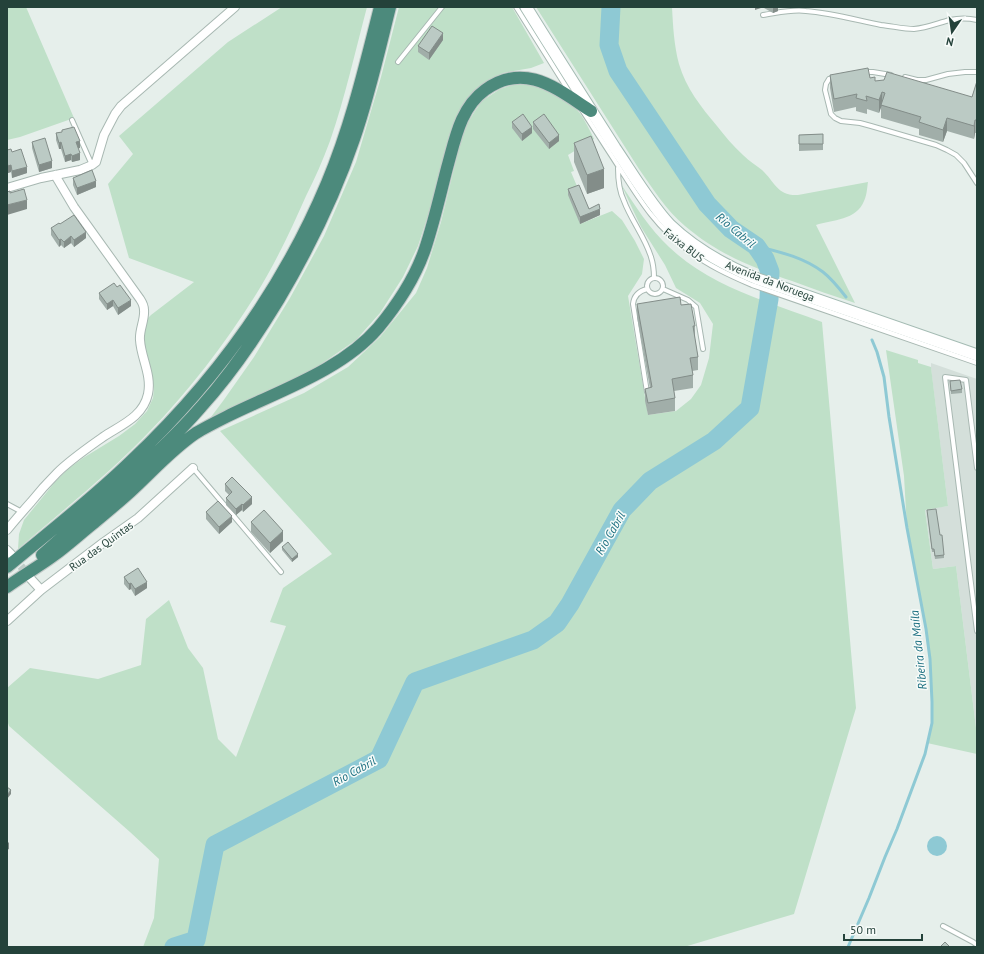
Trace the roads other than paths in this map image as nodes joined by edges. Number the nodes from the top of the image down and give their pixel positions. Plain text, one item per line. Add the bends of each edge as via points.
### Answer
1 (235, 7) edge
2 (380, 7) edge
3 (390, 7) edge
4 (442, 7) edge
5 (516, 7) edge
6 (526, 7) edge
7 (763, 15) dead end
8 (977, 20) edge
9 (398, 62) dead end
10 (977, 72) edge
11 (859, 73) edge
12 (895, 76) edge
13 (902, 77) edge
14 (837, 78) edge
15 (576, 101) junction
16 (591, 111) junction
17 (72, 120) dead end
18 (619, 154) junction
19 (94, 163) junction
20 (618, 166) junction
21 (55, 175) junction
22 (977, 183) edge
23 (7, 188) edge
24 (654, 278) junction
25 (753, 281) junction
26 (647, 288) junction
27 (663, 289) junction
28 (802, 299) junction
29 (703, 349) dead end
30 (974, 355) edge
31 (977, 363) edge
32 (647, 392) edge
33 (193, 468) joint
34 (977, 468) edge
35 (7, 504) edge
36 (22, 512) junction
37 (7, 530) edge
38 (7, 567) edge
39 (281, 572) dead end
40 (30, 578) tunnel mouth
41 (7, 586) edge
42 (41, 590) junction
43 (7, 621) edge
44 (977, 631) edge
45 (943, 926) dead end
46 (977, 937) edge
47 (973, 942) junction
48 (977, 945) edge

1 - 19 street via 121,106 104,135
2 - 38 highway via 355,103 327,182 296,248 256,316 222,362 153,440 105,485
3 - 41 highway via 364,108 330,203 289,282 253,340 212,394 159,451
4 - 9 lane
5 - 15 lane, Faixa BUS
6 - 16 main road, Avenida da Noruega
7 - 8 lane via 803,10 913,29 926,28 949,20
10 - 13 lane via 948,74 926,80
11 - 12 lane via 873,72
14 - 22 lane via 829,79 825,90 831,114 835,118 871,126 947,150 964,163
15 - 16 highway
15 - 20 lane, Faixa BUS
15 - 41 highway via 548,84 521,77 491,85 476,97 459,126 420,264 400,298 377,329 335,363 298,384 197,432 68,544
16 - 18 main road, Avenida da Noruega
17 - 19 lane
18 - 20 lane
18 - 25 main road, Avenida da Noruega via 652,203 670,224 689,242
19 - 21 street via 80,170
20 - 24 lane via 621,194 649,249
20 - 25 lane, Faixa BUS via 649,213 675,240 715,268
21 - 23 street
21 - 36 street via 74,207 143,304 144,316 140,339 148,375 148,392 142,409 129,422 103,437 58,472
24 - 26 lane via 648,282
24 - 27 lane via 662,281
25 - 28 main road, Avenida da Noruega
26 - 27 lane via 649,293 656,295
26 - 32 lane via 636,294 633,304
27 - 29 lane via 688,300 696,307
28 - 30 main road, Avenida da Noruega
28 - 31 lane
33 - 39 lane
33 - 42 street, Rua das Quintas via 138,518
34 - 44 lane via 966,380 945,377
35 - 36 lane
36 - 37 street
40 - 42 street
42 - 43 street, Rua das Quintas
45 - 47 lane
46 - 47 lane
47 - 48 lane

